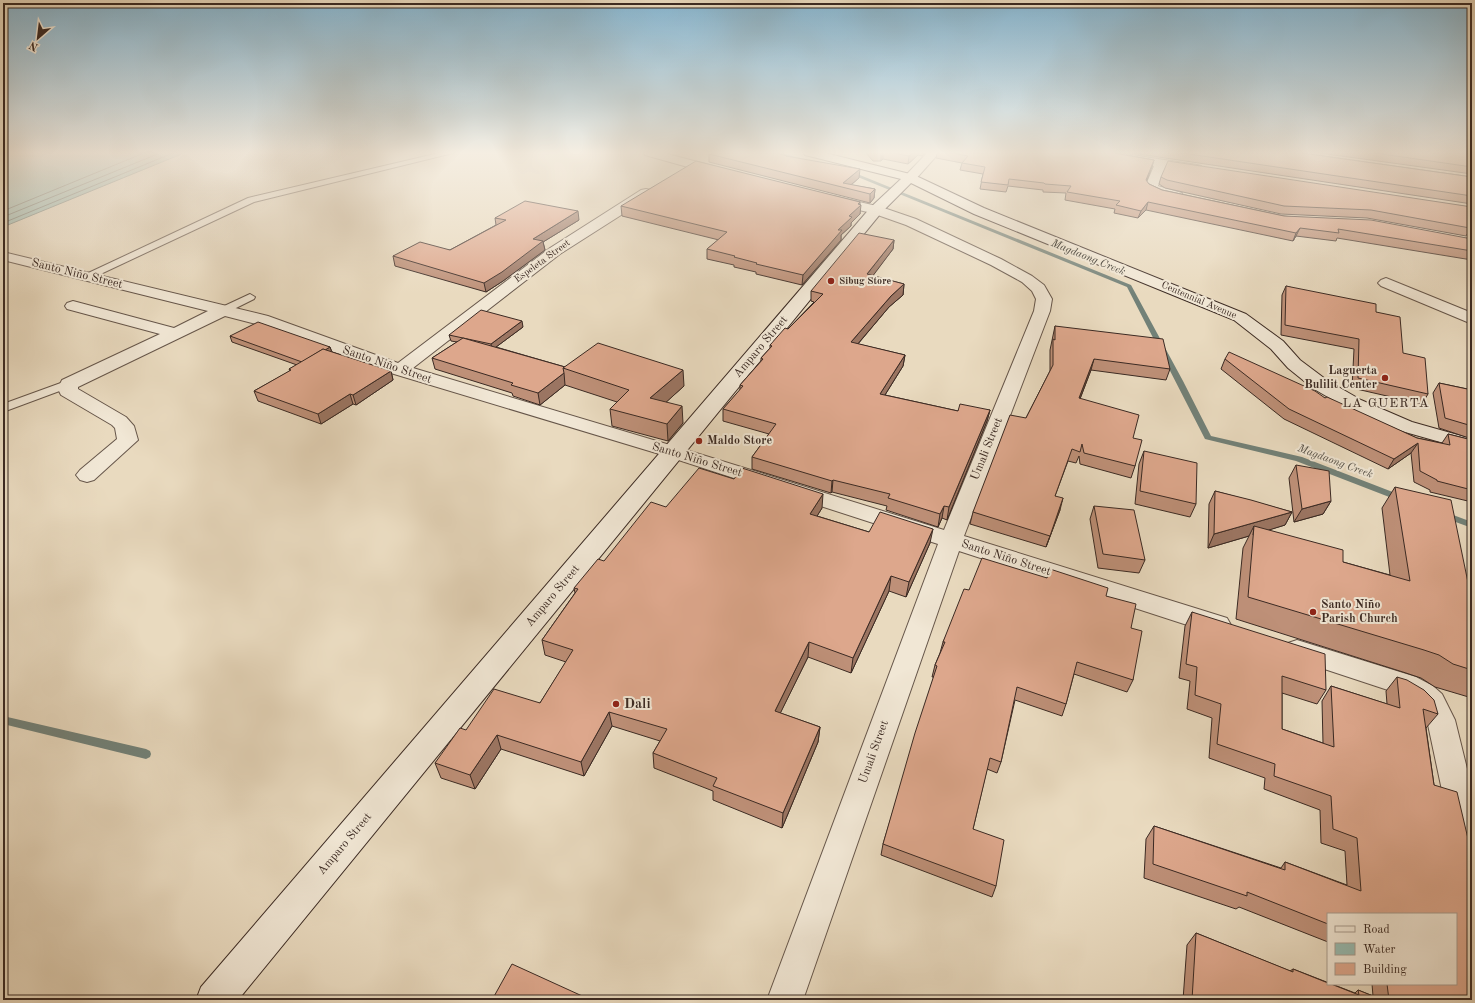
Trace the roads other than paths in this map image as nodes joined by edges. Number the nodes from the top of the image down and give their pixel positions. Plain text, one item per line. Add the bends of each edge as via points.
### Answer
1 (251, 200) edge
2 (636, 200) edge
3 (833, 200) edge
4 (887, 200) edge
5 (946, 200) edge
6 (876, 210) junction
7 (3, 256) edge
8 (87, 276) junction
9 (1386, 283) dead end
10 (250, 297) dead end
11 (73, 306) dead end
12 (224, 310) junction
13 (1472, 319) edge
14 (175, 333) junction
15 (400, 370) junction
16 (69, 384) junction
17 (3, 408) edge
18 (1472, 446) edge
19 (673, 452) junction
20 (87, 475) dead end
21 (950, 540) junction
22 (1239, 632) edge
23 (1277, 644) edge
24 (1471, 844) edge
25 (214, 1000) edge
26 (785, 1000) edge

1 - 8 lane
2 - 15 street, Espeleta Street via 555,251
3 - 6 street, Umali Street
4 - 6 street, Amparo Street
5 - 18 street, Centennial Avenue via 1240,317 1277,345 1294,364 1334,393 1405,426
6 - 19 street, Amparo Street
6 - 21 street, Umali Street via 911,222 996,262 1027,279 1038,288 1044,299 1042,311
7 - 8 street, Santo Niño Street
8 - 12 street, Santo Niño Street
9 - 13 street
10 - 12 lane
11 - 14 street
12 - 14 street
12 - 15 street, Santo Niño Street via 262,320
14 - 16 street
15 - 19 street, Santo Niño Street
16 - 17 lane
16 - 20 street via 68,391 111,415 123,425 128,440
19 - 21 street, Santo Niño Street
19 - 25 street, Amparo Street
21 - 22 street, Santo Niño Street
21 - 26 street, Umali Street
23 - 24 street via 1406,685 1430,699 1441,720

